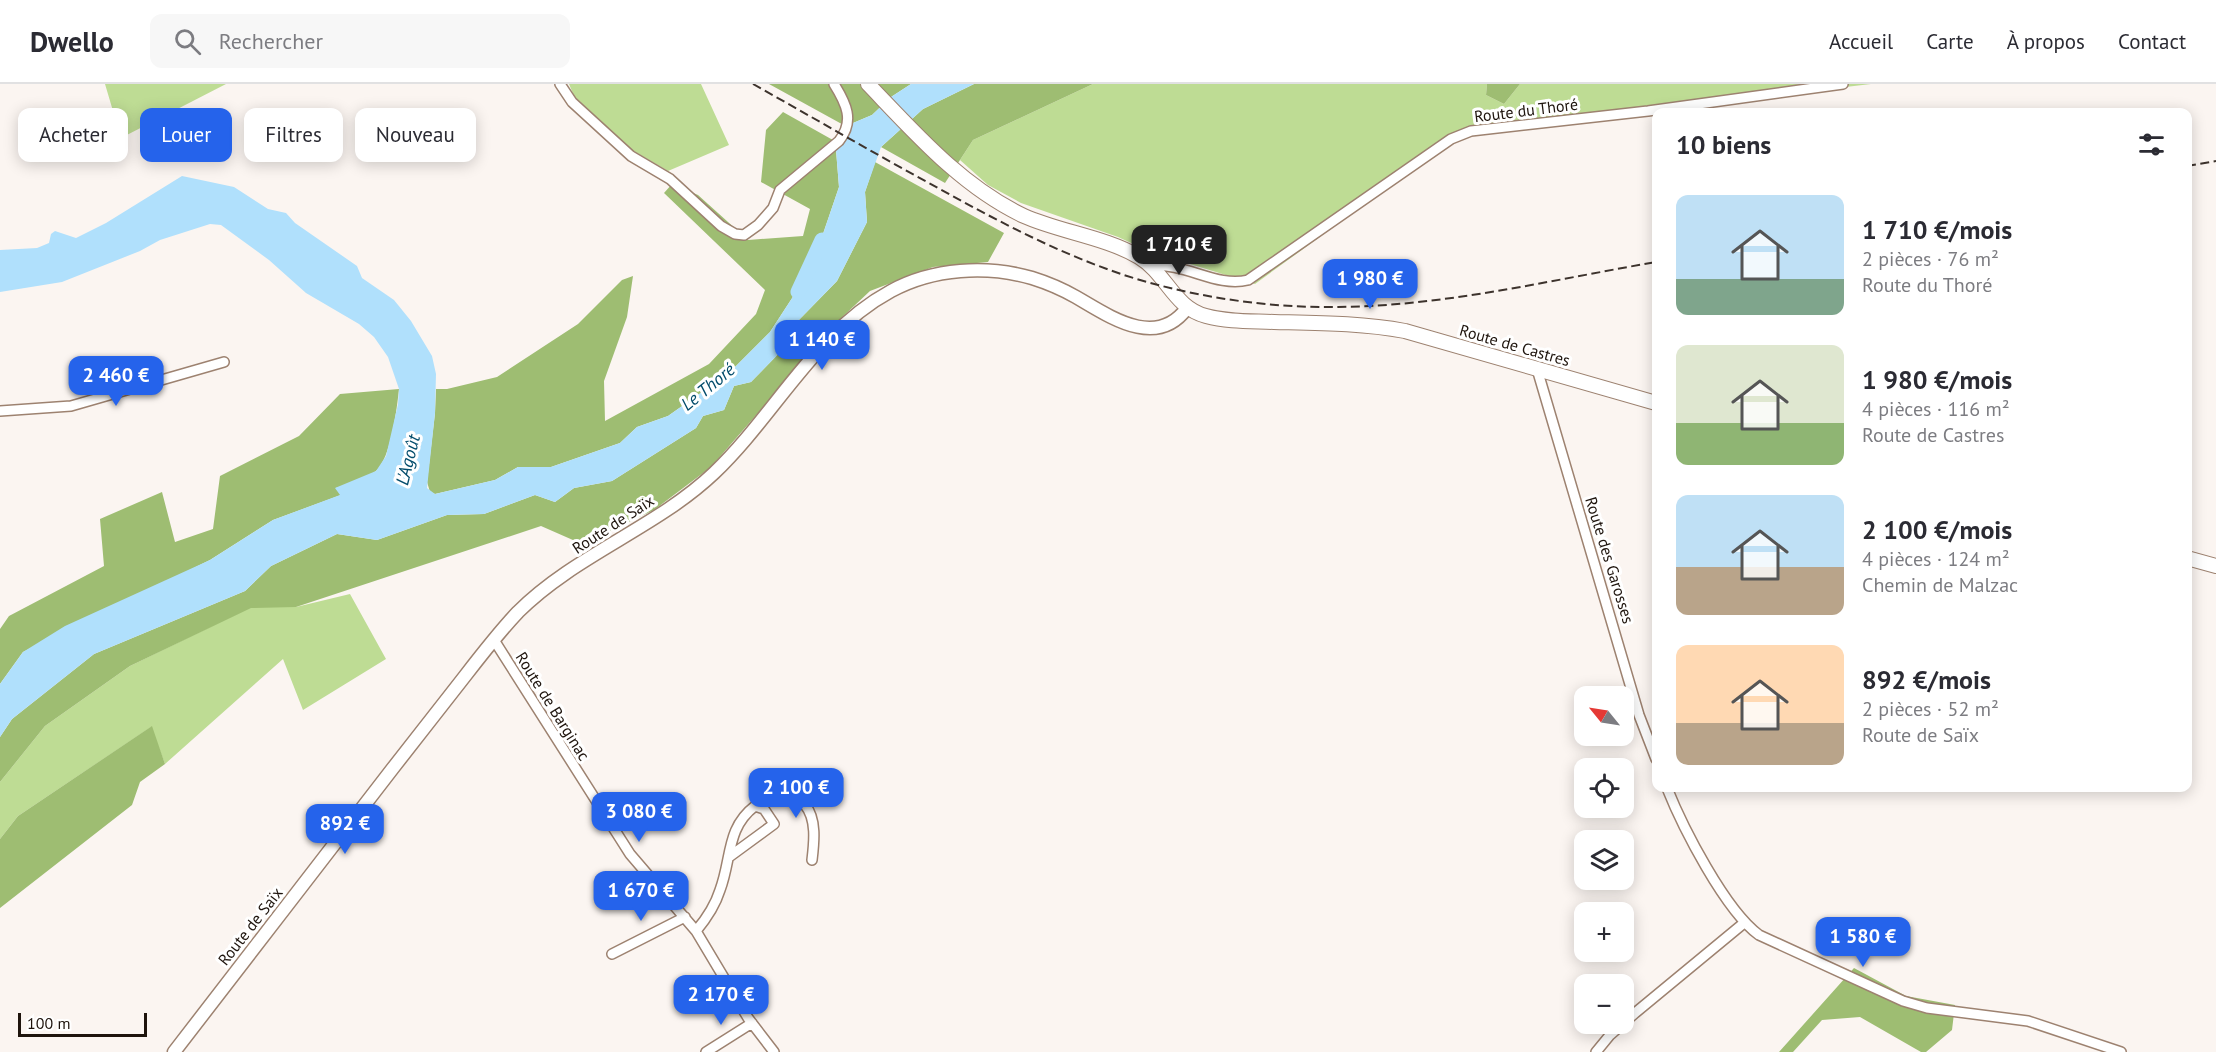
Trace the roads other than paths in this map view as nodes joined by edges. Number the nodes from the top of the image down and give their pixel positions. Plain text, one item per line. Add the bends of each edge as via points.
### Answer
1 (560, 84) edge
2 (834, 84) edge
3 (869, 84) edge
4 (1843, 84) edge
5 (1670, 108) edge
6 (1652, 110) edge
7 (1151, 266) junction
8 (1186, 308) junction
9 (224, 362) dead end
10 (1537, 369) junction
11 (1652, 402) edge
12 (0, 411) edge
13 (2192, 559) edge
14 (2216, 566) edge
15 (494, 640) junction
16 (1652, 749) edge
17 (1669, 792) edge
18 (755, 806) junction
19 (729, 857) junction
20 (812, 860) dead end
21 (685, 917) junction
22 (1744, 923) junction
23 (696, 931) junction
24 (612, 954) dead end
25 (752, 1023) junction
26 (174, 1052) edge
27 (706, 1052) edge
28 (774, 1052) edge
29 (1596, 1052) edge
30 (2121, 1052) edge

1 - 2 street via 572,102 631,156 670,179 721,226 744,235 773,208 780,190 846,133 846,104
3 - 7 main road via 961,175 998,202 1048,226 1128,252
4 - 5 street, Route du Thoré
6 - 7 street, Route du Thoré via 1471,131 1451,139 1248,280 1231,281 1179,267
7 - 8 main road
8 - 10 main road, Route de Castres via 1207,317 1233,320 1385,327
8 - 15 street, Route de Saïx via 1163,325 1135,327 1057,287 1002,272 966,270 892,290 836,332 736,450 698,488 539,593
9 - 12 street via 71,406
10 - 11 main road, Route de Castres
10 - 16 street, Route des Garosses
13 - 14 main road
15 - 21 street, Route de Barginac via 630,854
15 - 26 street, Route de Saïx
17 - 22 street via 1680,821
18 - 19 street via 742,816 735,829
18 - 19 street via 764,809 774,824
18 - 20 street via 775,789 804,804 812,821
19 - 23 street via 709,915
21 - 23 street, Route de Barginac
21 - 24 street
22 - 29 street via 1635,1013
22 - 30 street via 1779,945 1903,1001 1927,1008 2028,1021
23 - 25 street, Route de Barginac
25 - 27 street
25 - 28 street, Route de Barginac

